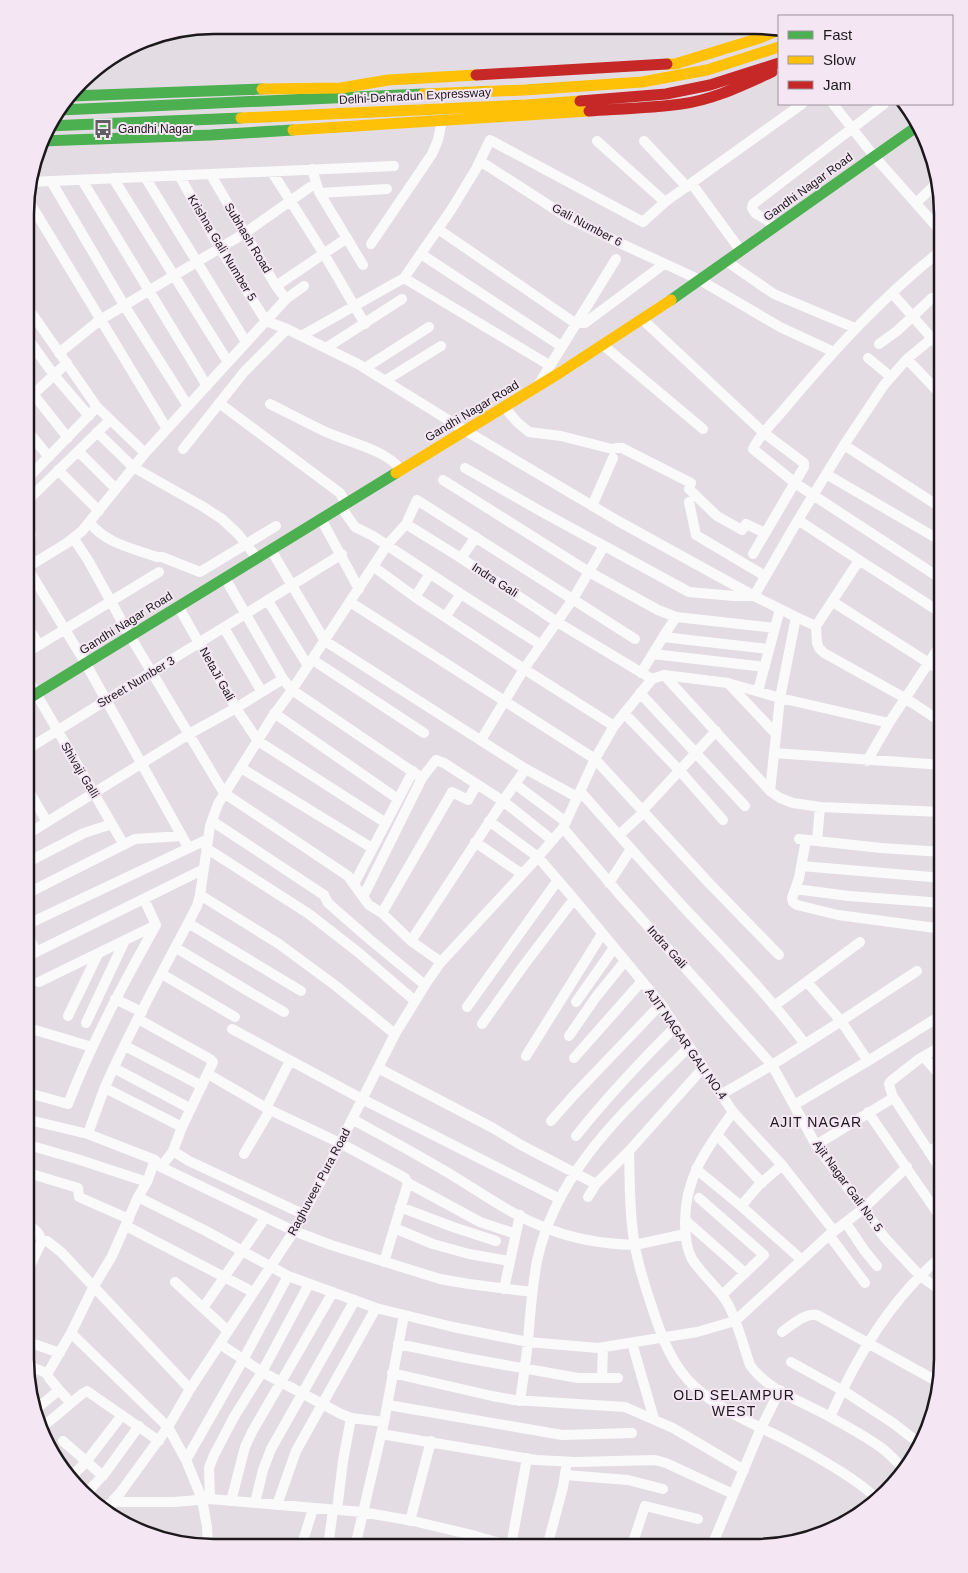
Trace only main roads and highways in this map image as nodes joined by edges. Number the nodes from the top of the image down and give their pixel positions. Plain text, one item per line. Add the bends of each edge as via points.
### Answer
1 (769, 34) edge
2 (778, 47) edge
3 (778, 63) edge
4 (778, 69) edge
5 (388, 80) junction
6 (77, 96) edge
7 (67, 110) edge
8 (390, 124) junction
9 (57, 126) edge
10 (913, 128) edge
11 (49, 141) edge
12 (34, 695) edge

1 - 5 main road via 675,64
2 - 7 main road, Delhi-Dehradun Expressway via 707,70 633,83
3 - 9 main road, Delhi-Dehradun Expressway via 710,85 666,94 600,101
4 - 8 main road via 708,98 682,104
5 - 6 main road via 341,88
5 - 8 main road
8 - 11 main road
10 - 12 main road, Gandhi Nagar Road via 603,345

